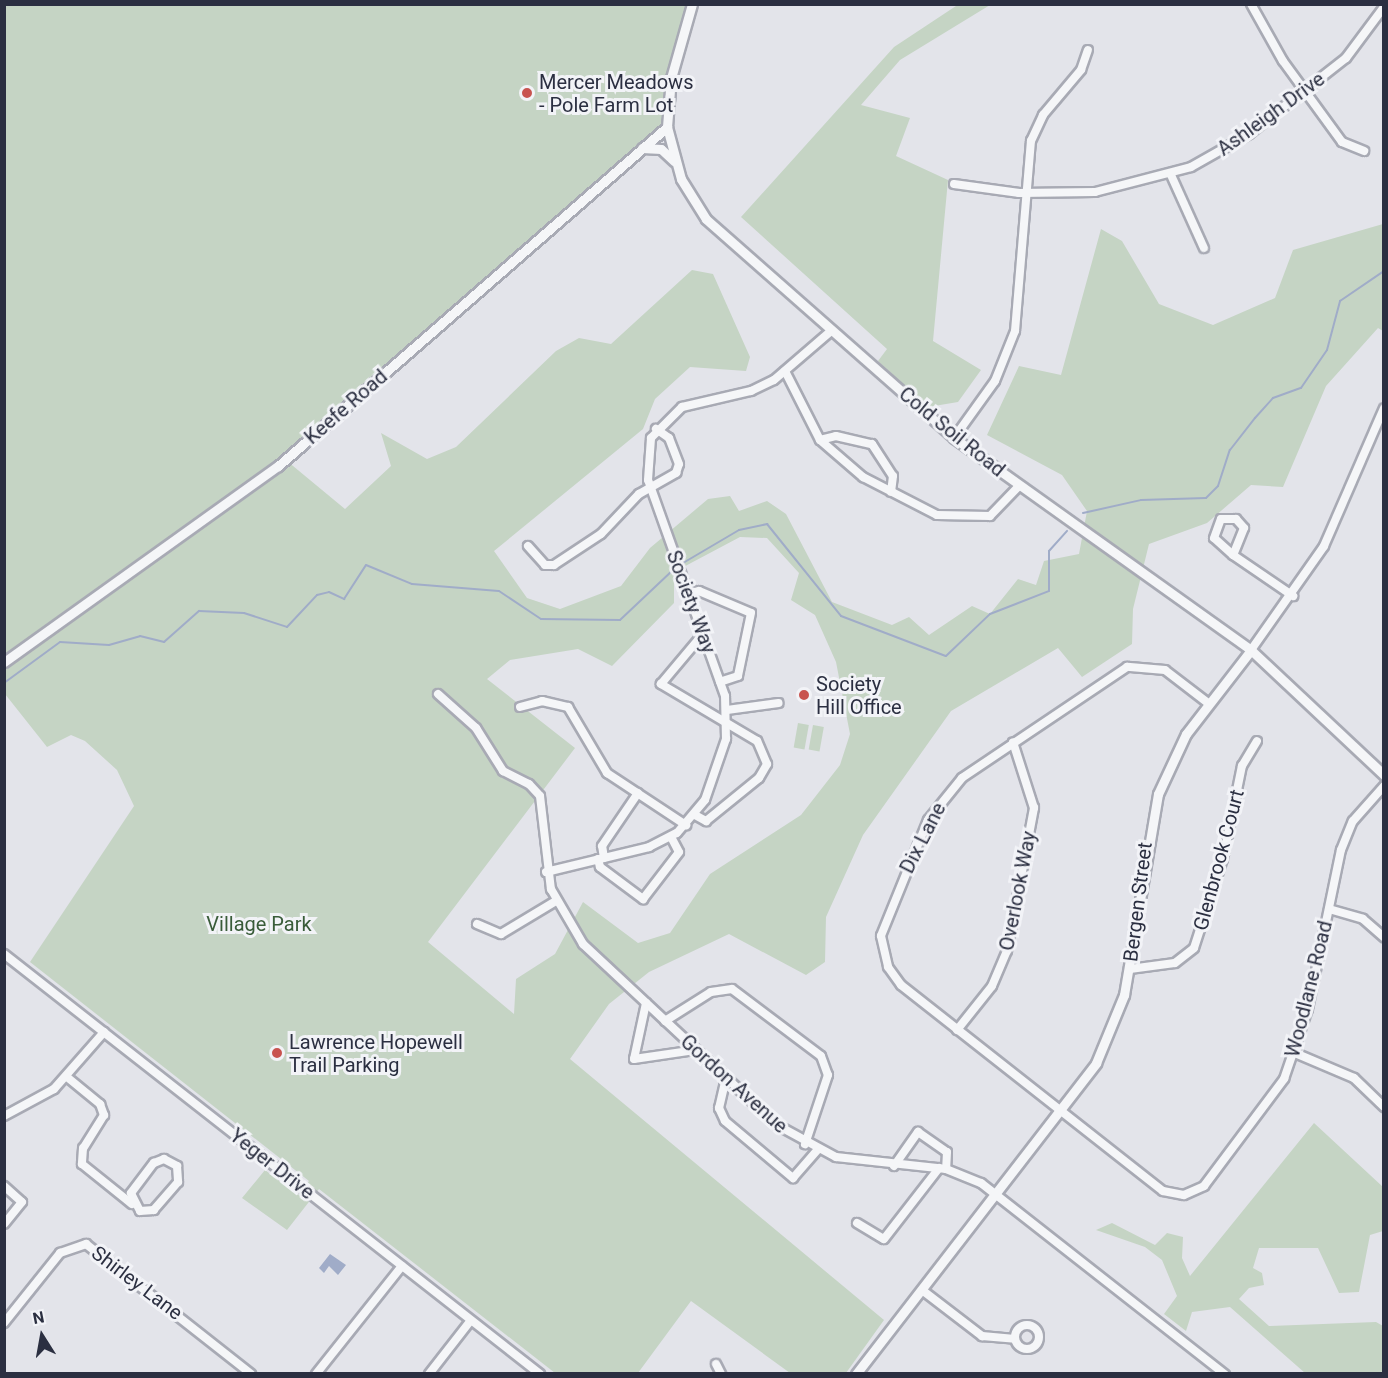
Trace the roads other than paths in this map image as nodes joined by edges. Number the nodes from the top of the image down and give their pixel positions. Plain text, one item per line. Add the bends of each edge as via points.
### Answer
1 (692, 4) edge
2 (1251, 4) edge
3 (1383, 7) edge
4 (1088, 50) dead end
5 (1305, 90) junction
6 (667, 127) junction
7 (642, 148) junction
8 (1364, 151) dead end
9 (675, 162) junction
10 (1171, 175) junction
11 (954, 184) dead end
12 (1024, 193) junction
13 (1204, 248) dead end
14 (831, 331) junction
15 (785, 371) junction
16 (1383, 408) edge
17 (656, 429) junction
18 (954, 438) junction
19 (820, 441) junction
20 (1019, 486) junction
21 (651, 490) junction
22 (891, 492) junction
23 (528, 546) dead end
24 (1233, 555) junction
25 (688, 593) junction
26 (1293, 596) junction
27 (703, 634) junction
28 (1251, 650) junction
29 (4, 662) edge
30 (720, 682) junction
31 (438, 694) dead end
32 (779, 703) dead end
33 (1208, 703) junction
34 (520, 706) dead end
35 (728, 710) junction
36 (728, 727) junction
37 (1257, 741) dead end
38 (1013, 742) junction
39 (1383, 775) edge
40 (1383, 786) edge
41 (638, 793) junction
42 (695, 815) junction
43 (686, 825) junction
44 (671, 837) junction
45 (601, 859) junction
46 (546, 872) junction
47 (556, 901) junction
48 (1329, 909) junction
49 (477, 924) dead end
50 (1383, 937) edge
51 (4, 954) edge
52 (1130, 969) junction
53 (646, 1003) junction
54 (665, 1022) junction
55 (957, 1029) junction
56 (104, 1032) junction
57 (696, 1050) junction
58 (1295, 1053) junction
59 (67, 1077) junction
60 (726, 1078) junction
61 (1383, 1107) edge
62 (1061, 1111) junction
63 (4, 1116) edge
64 (805, 1144) junction
65 (817, 1150) junction
66 (894, 1166) junction
67 (942, 1169) junction
68 (4, 1185) edge
69 (997, 1194) junction
70 (132, 1204) junction
71 (857, 1223) dead end
72 (6, 1227) edge
73 (402, 1266) junction
74 (922, 1290) junction
75 (471, 1320) junction
76 (4, 1323) edge
77 (1015, 1339) dead end
78 (716, 1364) dead end
79 (1215, 1371) edge
80 (251, 1374) edge
81 (316, 1374) edge
82 (429, 1374) edge
83 (540, 1374) edge
84 (721, 1374) edge
85 (856, 1374) edge
86 (1225, 1374) edge

1 - 6 street, Cold Soil Road via 671,78
2 - 5 street
3 - 5 street, Ashleigh Drive via 1358,46
4 - 12 street via 1081,70 1036,128
5 - 8 street via 1342,142
5 - 10 street, Ashleigh Drive via 1230,146
6 - 7 street, Keefe Road
6 - 9 street, Cold Soil Road
7 - 9 street via 661,149
7 - 29 street, Keefe Road via 270,473
9 - 14 street, Cold Soil Road via 706,219
10 - 12 street, Ashleigh Drive via 1095,192
10 - 13 street
11 - 12 street, Ashleigh Drive
12 - 18 street via 1015,331 995,381
14 - 15 street
14 - 18 street, Cold Soil Road
15 - 17 street via 751,391 682,406
15 - 19 street
16 - 26 street, Bergen Street via 1335,522
17 - 21 street, Society Way via 646,459
17 - 21 street via 669,438 679,469
18 - 20 street, Cold Soil Road
19 - 22 street via 863,477
19 - 22 street via 836,436 872,444 893,476
20 - 22 street via 996,513 962,520 938,515
20 - 28 street, Cold Soil Road
21 - 23 street via 639,494 601,534 554,565 546,565
21 - 25 street, Society Way
24 - 24 street via 1214,538 1216,523 1225,518 1244,528
24 - 26 street
25 - 27 street, Society Way
25 - 30 street via 699,591 751,613 738,676
26 - 28 street, Bergen Street
27 - 30 street, Society Way
27 - 36 street via 660,684
28 - 33 street, Bergen Street
28 - 39 street, Cold Soil Road
30 - 35 street, Society Way
31 - 46 street, Gordon Avenue via 476,728 503,771 530,784 540,796
32 - 35 street
33 - 38 street, Dix Lane via 1165,670 1127,667
33 - 52 street, Bergen Street via 1176,752 1155,803
34 - 41 street via 542,701 568,707 603,768
35 - 36 street, Society Way
36 - 42 street, Society Way via 716,773
36 - 42 street via 762,746 765,770 706,821
37 - 52 street, Glenbrook Court via 1242,766 1223,859 1194,948 1174,963
38 - 55 street, Overlook Way via 1034,808 1007,951 992,986
38 - 55 street, Dix Lane via 940,800 882,925 882,948 893,976
40 - 48 street, Woodlane Road via 1346,836
41 - 43 street
41 - 45 street via 602,846
42 - 43 street, Society Way
43 - 44 street, Society Way
44 - 45 street, Society Way
44 - 45 street via 679,852 643,899 600,867
45 - 46 street, Society Way
46 - 47 street, Gordon Avenue
47 - 49 street via 501,934
47 - 53 street, Gordon Avenue via 583,944
48 - 50 street via 1363,919
48 - 58 street, Woodlane Road
51 - 56 street, Yeger Drive
52 - 62 street, Bergen Street via 1107,1041
53 - 54 street, Gordon Avenue
53 - 57 street via 634,1059
54 - 57 street, Gordon Avenue
54 - 64 street via 711,992 732,989 821,1056 828,1075
55 - 62 street, Dix Lane
56 - 59 street
56 - 73 street, Yeger Drive
57 - 60 street, Gordon Avenue
58 - 61 street via 1354,1078
58 - 62 street, Woodlane Road via 1274,1094 1204,1186 1184,1196 1163,1191
59 - 63 street via 39,1100
59 - 70 street via 100,1104 104,1115 83,1148 82,1164
60 - 64 street, Gordon Avenue
60 - 65 street via 720,1108 725,1121 793,1178
62 - 69 street, Bergen Street
64 - 65 street, Gordon Avenue
65 - 66 street, Gordon Avenue via 851,1162
66 - 67 street, Gordon Avenue
66 - 67 street via 918,1132 947,1152
67 - 69 street, Gordon Avenue
67 - 71 street via 884,1239
68 - 72 street via 22,1203
69 - 74 street, Bergen Street
69 - 79 street, Gordon Avenue
70 - 70 street via 145,1212 154,1210 178,1182 177,1166 164,1159 154,1163 133,1189
73 - 75 street, Yeger Drive
73 - 81 street
74 - 77 street via 982,1336
74 - 85 street, Bergen Street
75 - 82 street
75 - 83 street, Yeger Drive
76 - 80 street, Shirley Lane via 60,1253 86,1244
78 - 84 street
79 - 86 street, Gordon Avenue

